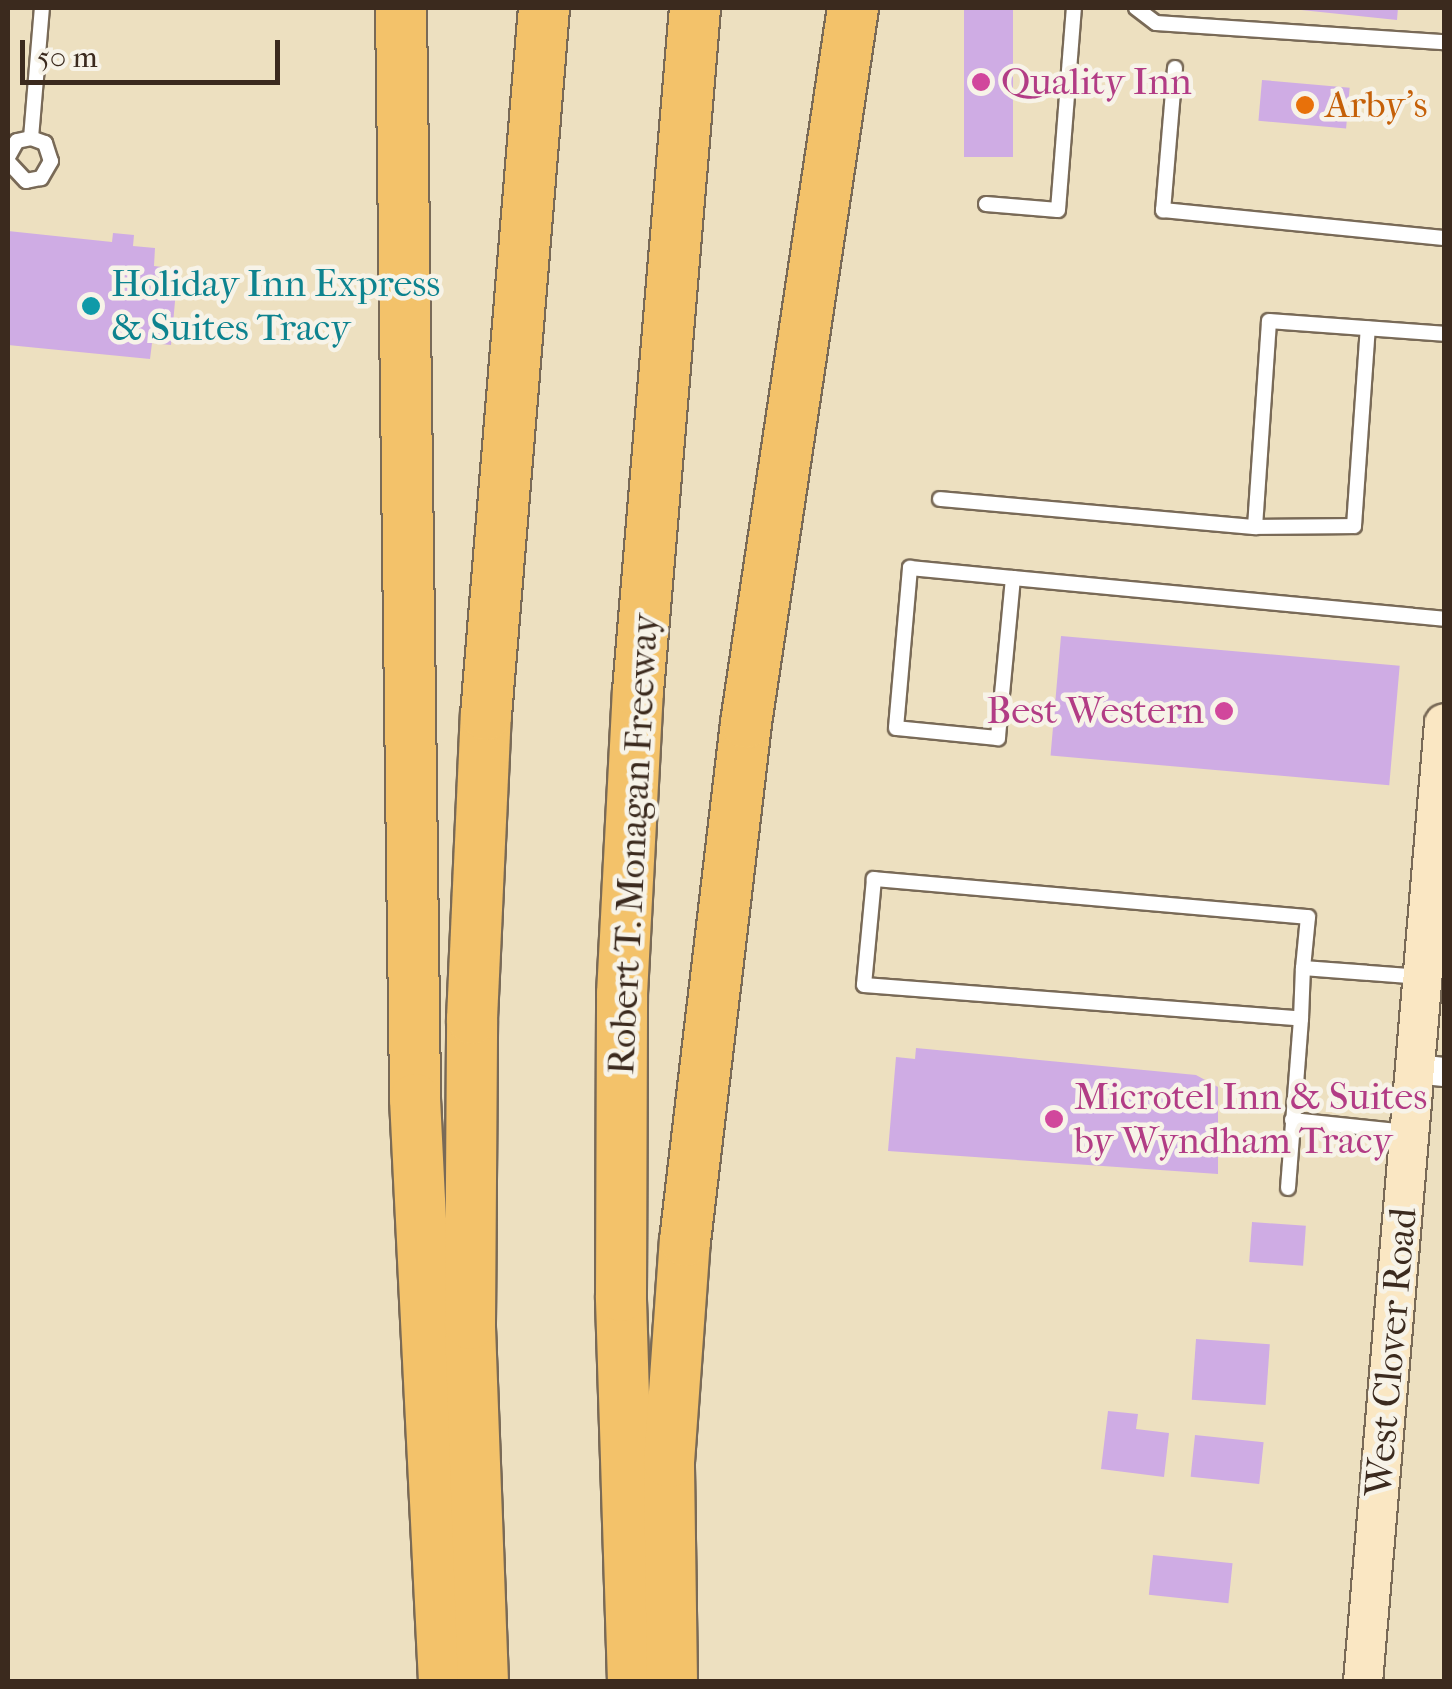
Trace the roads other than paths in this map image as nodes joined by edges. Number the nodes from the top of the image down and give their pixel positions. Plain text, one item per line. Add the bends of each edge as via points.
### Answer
1 (42, 8) edge
2 (401, 8) edge
3 (544, 8) edge
4 (695, 8) edge
5 (853, 8) edge
6 (1074, 8) edge
7 (1136, 8) edge
8 (1444, 42) edge
9 (1175, 68) dead end
10 (31, 138) junction
11 (8, 160) edge
12 (986, 204) dead end
13 (1444, 238) edge
14 (1368, 328) junction
15 (1444, 334) edge
16 (940, 500) dead end
17 (1255, 528) junction
18 (1013, 578) junction
19 (1444, 619) edge
20 (1444, 723) edge
21 (1304, 968) junction
22 (1423, 977) junction
23 (1301, 1019) junction
24 (1430, 1070) edge
25 (1292, 1120) junction
26 (1410, 1132) junction
27 (1288, 1188) dead end
28 (444, 1682) edge
29 (483, 1682) edge
30 (633, 1682) edge
31 (672, 1682) edge
32 (1363, 1682) edge

1 - 10 lane
2 - 28 highway via 415,1098
3 - 29 highway via 486,715 472,1019 471,1362
4 - 30 highway, Robert T. Monagan Freeway via 638,690 622,994 621,1315
5 - 31 highway via 746,723 687,1222 669,1462
6 - 12 lane via 1058,210
7 - 8 lane via 1156,23
9 - 13 lane via 1163,210
10 - 11 lane via 17,142
10 - 11 lane via 49,149 46,174 19,179
14 - 15 lane
14 - 17 lane via 1354,526
14 - 17 lane via 1268,321
16 - 17 lane
18 - 18 lane via 998,738 896,728 910,568
18 - 19 lane
20 - 22 street, West Clover Road
21 - 22 lane
21 - 23 lane
21 - 23 lane via 1308,917 874,878 864,985
22 - 24 street, West Clover Road
23 - 25 lane
24 - 26 street, West Clover Road
25 - 26 lane
25 - 27 lane
26 - 32 street, West Clover Road

